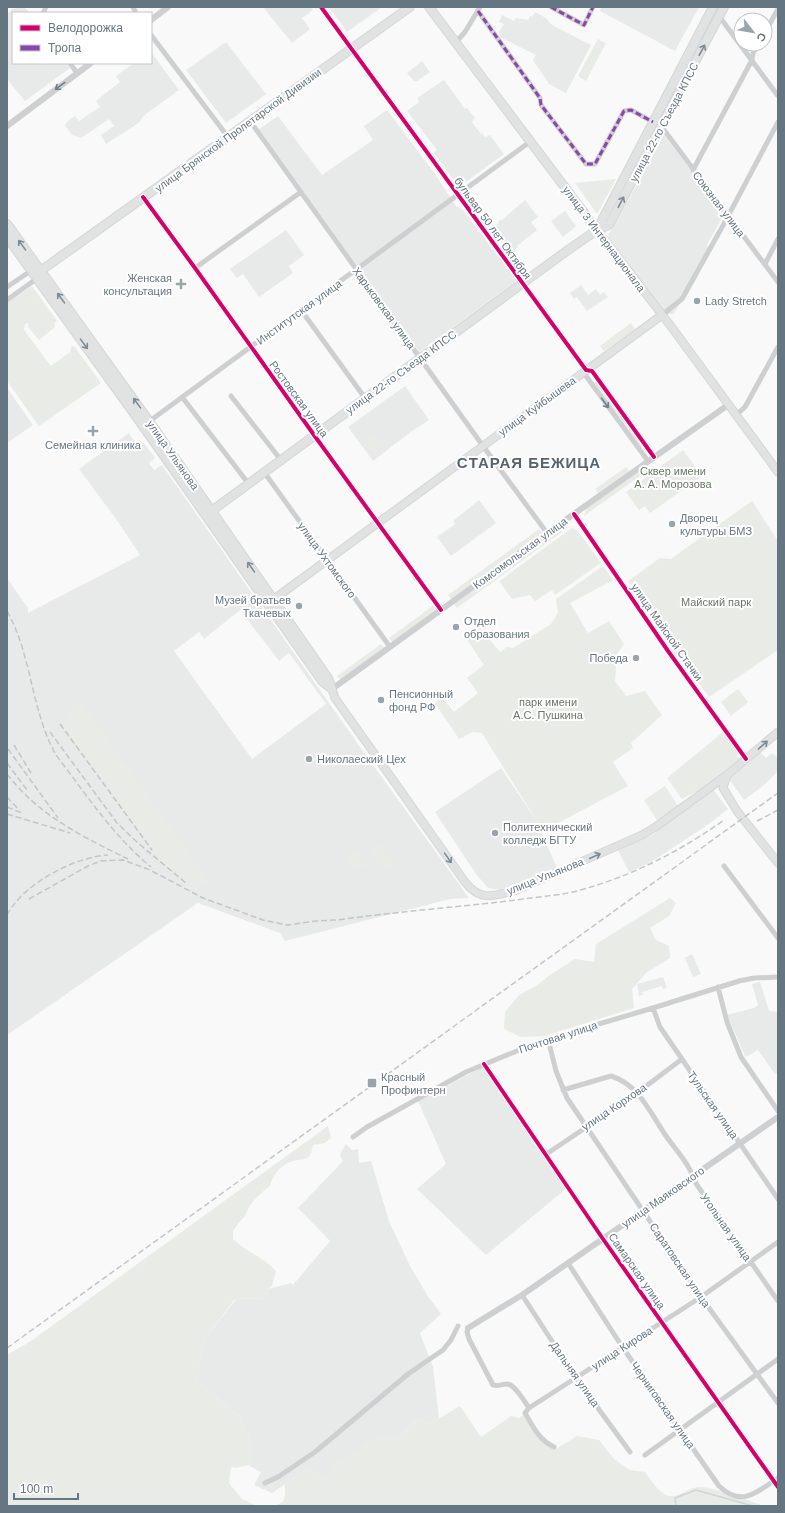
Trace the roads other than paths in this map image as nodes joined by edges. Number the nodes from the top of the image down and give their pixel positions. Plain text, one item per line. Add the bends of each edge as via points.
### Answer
1 (168, 7) edge
2 (320, 7) edge
3 (410, 7) edge
4 (429, 7) edge
5 (551, 7) edge
6 (593, 7) edge
7 (713, 7) edge
8 (724, 7) edge
9 (479, 9) edge
10 (778, 9) edge
11 (719, 16) junction
12 (773, 18) edge
13 (152, 19) edge
14 (152, 36) edge
15 (456, 42) junction
16 (351, 49) junction
17 (754, 52) edge
18 (752, 60) junction
19 (71, 64) edge
20 (90, 64) edge
21 (78, 73) junction
22 (778, 96) edge
23 (250, 121) junction
24 (654, 122) junction
25 (778, 122) edge
26 (7, 126) edge
27 (661, 126) junction
28 (228, 137) junction
29 (531, 141) junction
30 (693, 170) junction
31 (301, 192) junction
32 (457, 195) junction
33 (143, 197) junction
34 (728, 216) junction
35 (7, 224) edge
36 (597, 230) junction
37 (7, 237) edge
38 (778, 239) edge
39 (765, 264) junction
40 (34, 268) junction
41 (195, 268) junction
42 (357, 270) junction
43 (42, 273) junction
44 (778, 282) edge
45 (522, 284) junction
46 (7, 287) edge
47 (7, 300) edge
48 (301, 310) junction
49 (662, 315) junction
50 (251, 347) junction
51 (778, 347) edge
52 (420, 358) junction
53 (586, 370) junction
54 (231, 396) dead end
55 (182, 397) junction
56 (366, 398) junction
57 (728, 405) junction
58 (736, 415) junction
59 (146, 424) junction
60 (314, 435) junction
61 (483, 446) junction
62 (654, 457) junction
63 (281, 460) junction
64 (648, 461) junction
65 (264, 472) junction
66 (778, 472) edge
67 (248, 483) junction
68 (208, 512) junction
69 (574, 514) junction
70 (378, 523) junction
71 (547, 533) junction
72 (327, 560) junction
73 (270, 601) junction
74 (441, 610) junction
75 (390, 648) junction
76 (332, 689) junction
77 (778, 732) edge
78 (746, 759) junction
79 (727, 775) junction
80 (712, 786) junction
81 (723, 788) junction
82 (778, 863) edge
83 (724, 866) dead end
84 (778, 938) edge
85 (778, 977) edge
86 (718, 987) junction
87 (653, 1008) junction
88 (548, 1038) junction
89 (682, 1059) junction
90 (484, 1064) junction
91 (563, 1090) junction
92 (637, 1093) junction
93 (778, 1110) edge
94 (778, 1117) edge
95 (586, 1126) junction
96 (353, 1137) dead end
97 (740, 1143) junction
98 (545, 1155) junction
99 (693, 1177) junction
100 (778, 1199) edge
101 (644, 1211) junction
102 (603, 1238) junction
103 (778, 1242) edge
104 (750, 1262) junction
105 (568, 1263) junction
106 (522, 1295) junction
107 (701, 1296) junction
108 (778, 1301) edge
109 (662, 1322) junction
110 (458, 1326) dead end
111 (468, 1329) joint
112 (623, 1348) junction
113 (778, 1359) edge
114 (757, 1374) junction
115 (576, 1378) junction
116 (718, 1402) junction
117 (778, 1403) edge
118 (529, 1408) junction
119 (680, 1429) junction
120 (554, 1447) dead end
121 (630, 1452) dead end
122 (645, 1455) dead end
123 (776, 1479) edge
124 (265, 1483) dead end
125 (778, 1487) edge

1 - 13 street
2 - 16 street, бульвар 50 лет Октября
3 - 16 main road, улица Брянской Пролетарской Дивизии
4 - 15 main road, улица 3 Интернационала
5 - 6 street via 584,25
7 - 24 main road, улица 22-го Съезда КПСС
8 - 11 main road, улица 22-го Съезда КПСС
9 - 15 street
9 - 24 street via 540,98 541,105 586,164 595,164 624,111 631,110
10 - 12 street
11 - 18 street
27 -> 11 main road, улица 22-го Съезда КПСС
14 - 28 street
15 - 29 main road, улица 3 Интернационала
16 - 23 main road, улица Брянской Пролетарской Дивизии
16 - 32 street, бульвар 50 лет Октября
17 - 18 street
18 - 22 street
18 - 30 street
19 - 21 street
20 - 21 street
21 -> 26 street
23 - 28 main road, улица Брянской Пролетарской Дивизии
23 - 31 street, Харьковская улица
24 - 27 main road
24 - 36 main road, улица 22-го Съезда КПСС
25 - 34 street, улица Куйбышева
27 - 30 street, Союзная улица
36 -> 27 main road, улица 22-го Съезда КПСС via 609,225
28 - 33 main road, улица Брянской Пролетарской Дивизии
29 - 32 street, Институтская улица
29 - 36 main road, улица 3 Интернационала
30 - 34 street, Союзная улица
31 - 41 street
31 - 42 street, Харьковская улица
32 - 42 street, Институтская улица
32 - 45 street, бульвар 50 лет Октября
33 - 41 street, Ростовская улица
33 - 43 main road, улица Брянской Пролетарской Дивизии
34 - 39 street, Союзная улица
34 - 49 street, улица Куйбышева via 682,299
40 -> 35 main road, улица Ульянова
36 - 45 main road, улица 22-го Съезда КПСС
36 - 49 main road, улица 3 Интернационала
37 - 40 main road, улица Ульянова
38 - 39 street
39 - 44 street, Союзная улица
40 - 43 main road, улица Ульянова
40 - 43 street
40 - 46 street
41 - 50 street, Ростовская улица
42 - 48 street, Институтская улица
42 - 52 street, Харьковская улица
43 - 47 street, улица Брянской Пролетарской Дивизии
43 - 59 main road, улица Ульянова
45 - 52 main road, улица 22-го Съезда КПСС
45 - 53 street, бульвар 50 лет Октября
48 - 50 street, Институтская улица
48 - 56 street
49 - 53 main road, улица Куйбышева
49 - 57 main road, улица 3 Интернационала
50 - 55 street, Институтская улица
50 - 60 street, Ростовская улица
51 - 58 street via 745,407
52 - 56 main road, улица 22-го Съезда КПСС
52 - 61 street, Харьковская улица
53 - 61 main road, улица Куйбышева
53 - 62 street, бульвар 50 лет Октября via 592,372
53 -> 64 street via 586,376
54 - 63 street
55 - 59 street, Институтская улица
55 - 67 street
56 - 60 main road, улица 22-го Съезда КПСС
57 - 58 main road, улица 3 Интернационала
57 - 62 street, Комсомольская улица
58 - 66 main road, улица 3 Интернационала
59 - 68 main road, улица Ульянова
60 - 63 main road, улица 22-го Съезда КПСС
60 - 70 street, Ростовская улица
61 - 70 main road, улица Куйбышева
61 - 71 street, Харьковская улица
62 - 64 street, Комсомольская улица
63 - 65 main road, улица 22-го Съезда КПСС
64 - 69 street, Комсомольская улица
65 - 67 main road, улица 22-го Съезда КПСС
65 - 72 street, улица Ухтомского
67 - 68 main road, улица 22-го Съезда КПСС
68 - 73 main road, улица Ульянова
69 - 71 street, Комсомольская улица
69 - 78 street, улица Майской Стачки
70 - 72 main road, улица Куйбышева
70 - 74 street, Ростовская улица
71 - 74 street, Комсомольская улица
72 - 73 main road, улица Куйбышева
72 - 75 street, улица Ухтомского
73 - 76 main road, улица Ульянова via 328,678
74 - 75 street, Комсомольская улица
75 - 76 street, Комсомольская улица
76 -> 80 main road, улица Ульянова via 335,698 478,895 517,890 642,835
78 -> 77 main road, улица Ульянова
78 - 79 main road, улица Ульянова
79 - 80 main road, улица Ульянова
79 - 81 main road
80 - 81 main road
81 - 82 main road via 737,811
83 - 84 street
85 - 86 street, Почтовая улица via 754,978
86 - 87 street, Почтовая улица
86 - 93 street via 727,1022 741,1057
87 - 88 street, Почтовая улица
87 - 89 street, Тульская улица via 660,1028
88 - 90 street, Почтовая улица
88 - 91 street, Саратовская улица
89 - 92 street, улица Корхова
89 - 97 street, Тульская улица
90 - 96 street, Почтовая улица
90 - 98 street, Самарская улица
91 - 92 street, Угольная улица via 611,1076
91 - 95 street, Саратовская улица
92 - 95 street, улица Корхова
92 - 99 street, Угольная улица
94 - 97 street, улица Маяковского
95 - 98 street, улица Корхова
95 - 101 street, Саратовская улица
97 - 99 street, улица Маяковского
97 - 100 street, Тульская улица
98 - 102 street, Самарская улица
99 - 101 street, улица Маяковского
99 - 104 street, Угольная улица
101 - 102 street, улица Маяковского
101 - 107 street, Саратовская улица
102 - 105 street, улица Маяковского
102 - 109 street, Самарская улица
103 - 104 street, улица Кирова
104 - 107 street, улица Кирова
104 - 108 street, Угольная улица
105 - 106 street, улица Маяковского
105 - 112 street, Черниговская улица
106 - 111 street, улица Маяковского
106 - 115 street, Дальняя улица
107 - 109 street, улица Кирова
107 - 114 street, Саратовская улица
109 - 112 street, улица Кирова
109 - 116 street, Самарская улица
110 - 124 street via 443,1350 408,1374 315,1452
111 - 118 street via 469,1338 493,1385 510,1384
112 - 115 street, улица Кирова
112 - 119 street, Черниговская улица
113 - 114 street
114 - 116 street
114 - 117 street, Саратовская улица
115 - 118 street, улица Кирова
115 - 121 street, Дальняя улица
116 - 119 street
116 - 123 street, Самарская улица
118 - 120 street, улица Кирова via 525,1414 541,1439
119 - 122 street
119 - 123 street, Черниговская улица via 719,1486 726,1492 748,1497
123 - 125 street, Самарская улица

